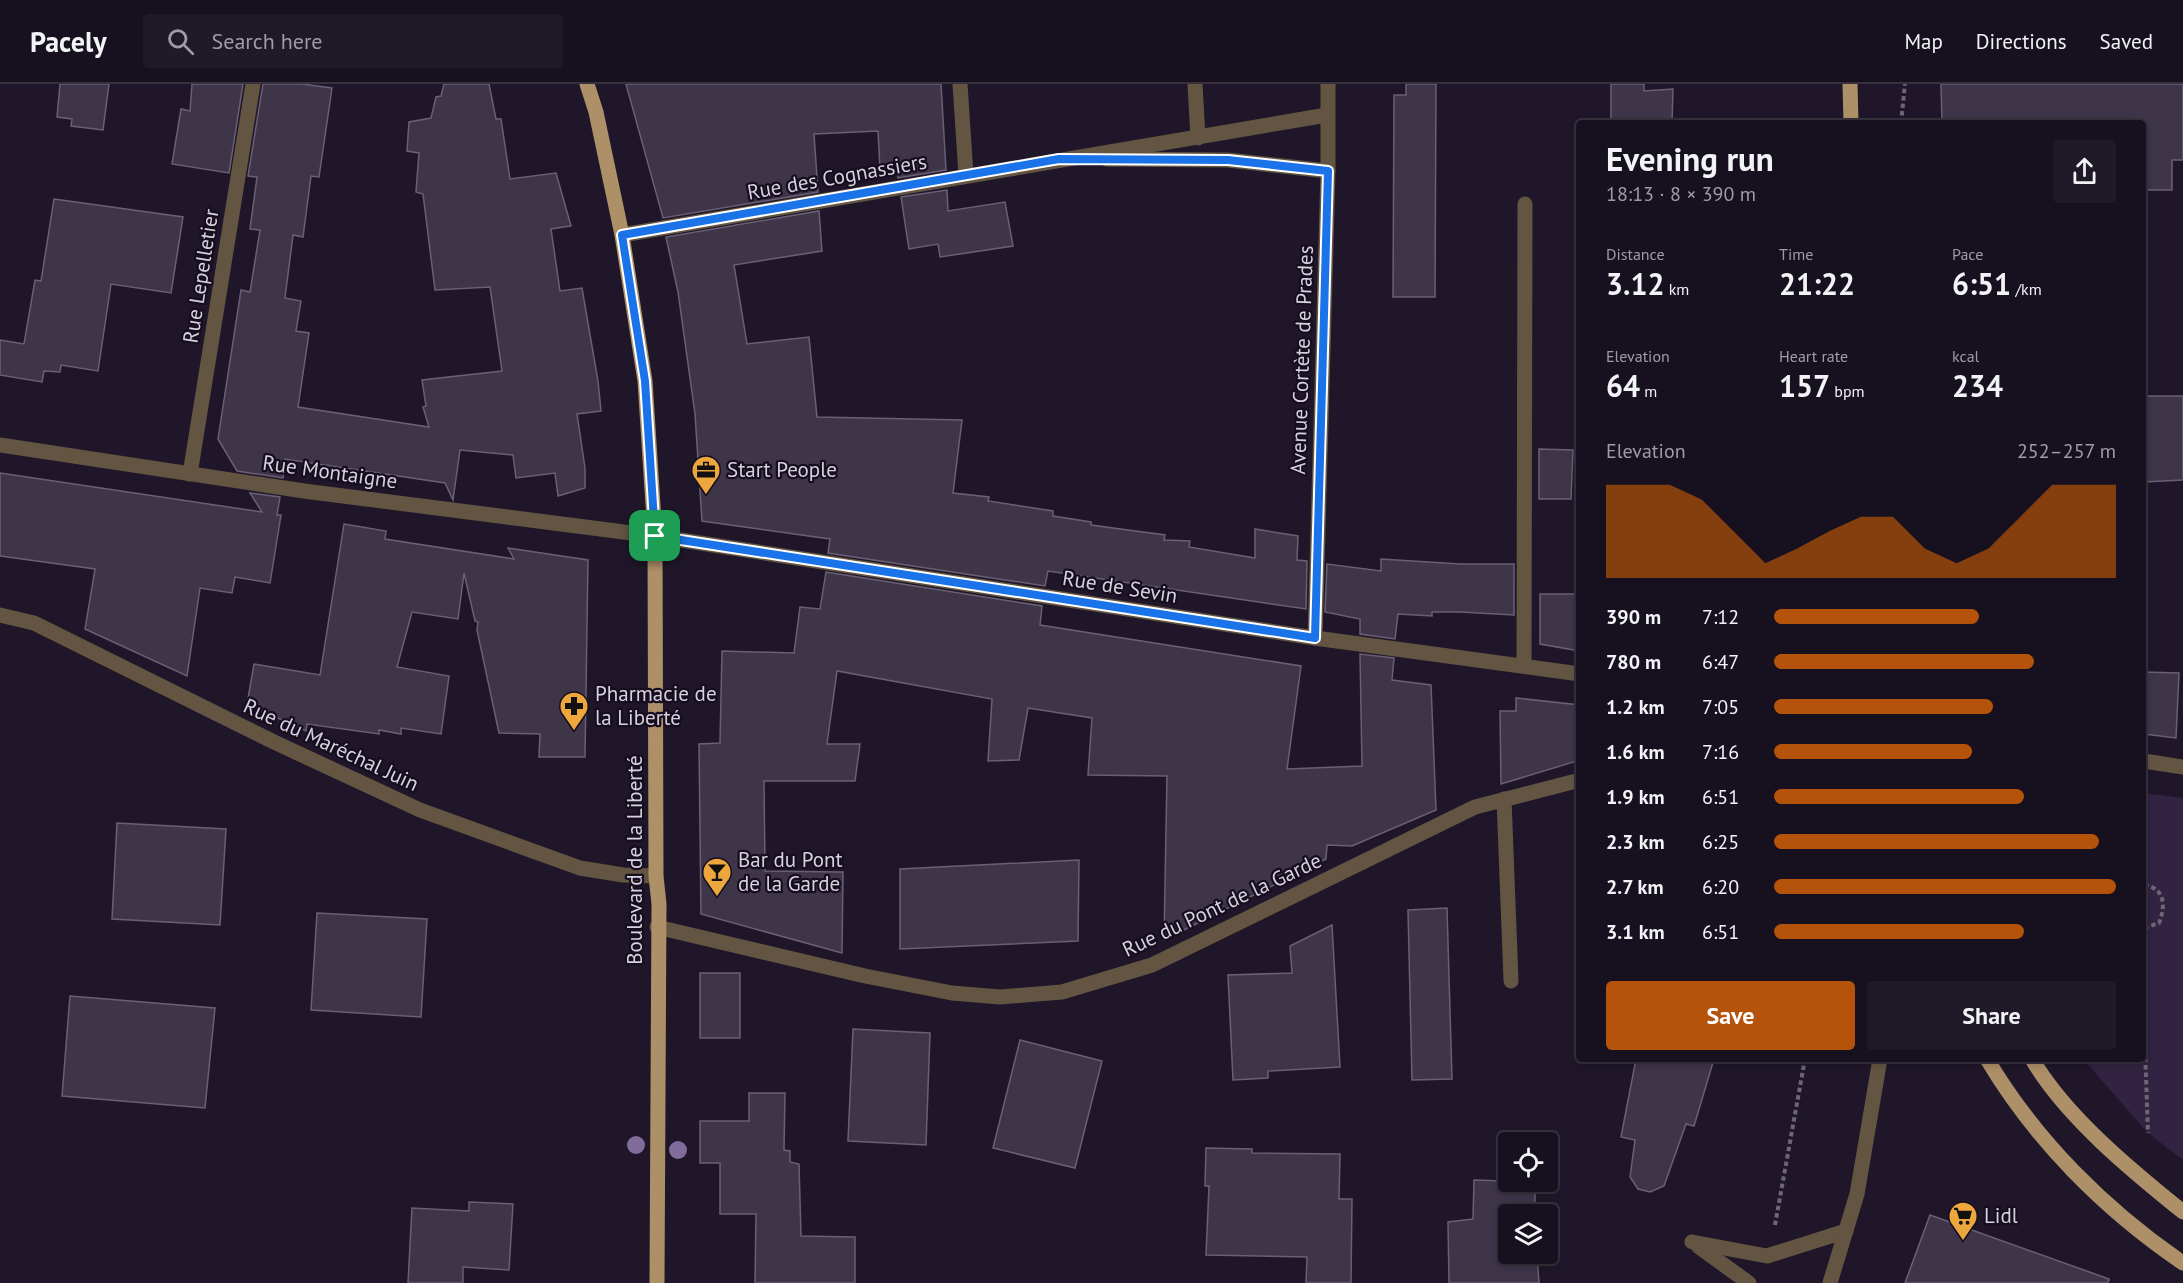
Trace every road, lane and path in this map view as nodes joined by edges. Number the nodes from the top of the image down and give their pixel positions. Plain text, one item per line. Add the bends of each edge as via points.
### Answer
1 (253, 84) edge
2 (587, 84) edge
3 (960, 84) edge
4 (1196, 84) edge
5 (1328, 84) edge
6 (1850, 84) edge
7 (1905, 84) edge
8 (1327, 115) junction
9 (1851, 120) edge
10 (1901, 120) edge
11 (1197, 138) junction
12 (1059, 159) junction
13 (1328, 171) junction
14 (966, 175) junction
15 (1525, 204) dead end
16 (622, 235) junction
17 (0, 445) edge
18 (190, 474) junction
19 (655, 536) junction
20 (0, 615) edge
21 (1315, 638) junction
22 (1524, 666) junction
23 (1576, 673) edge
24 (2146, 761) edge
25 (2183, 767) edge
26 (1576, 781) edge
27 (1504, 800) junction
28 (656, 876) junction
29 (2146, 885) edge
30 (657, 927) junction
31 (2146, 927) edge
32 (1511, 981) dead end
33 (1804, 1062) edge
34 (1879, 1062) edge
35 (1989, 1062) edge
36 (2034, 1062) edge
37 (2145, 1062) edge
38 (2148, 1134) dead end
39 (2183, 1212) edge
40 (1846, 1231) junction
41 (1767, 1256) junction
42 (2183, 1263) edge
43 (657, 1283) edge
44 (1749, 1283) edge
45 (1830, 1283) edge

1 - 18 street, Rue Lepelletier
2 - 16 main road, Boulevard de la Liberté
3 - 14 street
4 - 11 street
5 - 8 street, Avenue Cortète de Prades
6 - 9 main road
7 - 10 path
8 - 11 street
8 - 13 street, Avenue Cortète de Prades
11 - 12 street
12 - 13 street via 1228,160
12 - 14 street, Rue des Cognassiers
13 - 21 street, Avenue Cortète de Prades
14 - 16 street, Rue des Cognassiers
15 - 22 street
16 - 19 main road, Boulevard de la Liberté via 645,381
17 - 18 street, Rue Montaigne
18 - 19 street, Rue Montaigne
19 - 21 street, Rue de Sevin
19 - 28 main road, Boulevard de la Liberté
20 - 28 street, Rue du Maréchal Juin via 34,623 420,810 579,868
21 - 22 street, Rue de Sevin
22 - 23 street, Rue de Sevin
24 - 25 street
26 - 27 street, Rue du Pont de la Garde
27 - 30 street, Rue du Pont de la Garde via 1475,807 1152,965 1062,992 1000,997 952,993
27 - 32 street
28 - 30 main road, Boulevard de la Liberté
29 - 31 path via 2162,895 2165,909 2159,923
30 - 43 main road, Boulevard de la Liberté
33 - 41 path
34 - 40 street via 1857,1194
35 - 42 main road via 2038,1135 2138,1233
36 - 39 main road via 2118,1159
37 - 38 path
40 - 41 street
40 - 45 street
41 - 44 street via 1692,1242

